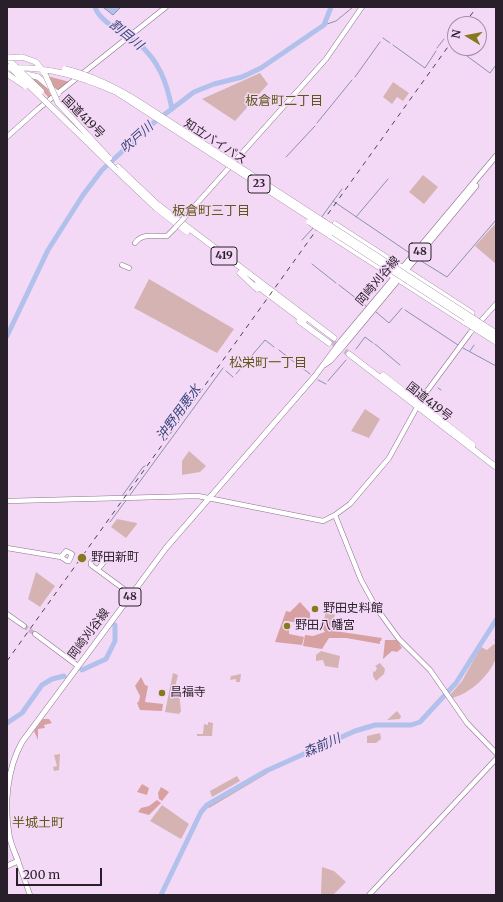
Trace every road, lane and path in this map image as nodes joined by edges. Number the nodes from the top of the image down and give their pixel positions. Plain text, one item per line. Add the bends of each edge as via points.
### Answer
1 (166, 7) edge
2 (362, 7) edge
3 (7, 58) edge
4 (9, 66) edge
5 (8, 77) edge
6 (58, 94) junction
7 (7, 136) edge
8 (92, 147) junction
9 (496, 156) edge
10 (109, 158) junction
11 (496, 161) edge
12 (117, 169) junction
13 (283, 197) junction
14 (135, 243) dead end
15 (122, 265) dead end
16 (129, 268) dead end
17 (404, 269) junction
18 (396, 278) junction
19 (496, 304) edge
20 (496, 329) edge
21 (496, 333) edge
22 (496, 338) edge
23 (332, 340) tunnel mouth
24 (496, 342) edge
25 (350, 352) tunnel mouth
26 (418, 405) junction
27 (496, 462) edge
28 (496, 467) edge
29 (210, 498) junction
30 (7, 501) edge
31 (334, 515) junction
32 (7, 548) edge
33 (61, 557) dead end
34 (98, 569) dead end
35 (132, 595) junction
36 (7, 614) edge
37 (24, 626) tunnel mouth
38 (35, 634) tunnel mouth
39 (78, 666) junction
40 (496, 753) edge
41 (496, 759) edge
42 (18, 861) junction
43 (7, 866) edge
44 (30, 895) edge
45 (369, 895) edge

1 - 6 street
2 - 14 street, bridge via 326,59 175,228 167,236 146,236
3 - 4 highway, 国道419号 / 419
3 - 10 highway, bridge via 22,57 36,62 45,74 58,103
4 - 6 highway via 38,77
4 - 8 highway, 国道419号 / 419, bridge
4 - 10 highway, 国道419号 / 419, bridge
4 - 13 highway, 知立バイパス / 23, bridge via 40,65 64,68 118,89
5 - 8 highway, bridge via 23,84
6 - 7 street
8 - 12 highway, 国道419号 / 419, bridge
9 - 17 main road, 岡崎刈谷線 / 48
10 - 12 highway, 国道419号 / 419
11 - 17 main road, 岡崎刈谷線 / 48
12 - 23 highway, 国道419号 / 419 via 156,208
13 - 17 highway, bridge via 302,203
13 - 18 highway, bridge via 298,214
13 - 21 highway, 知立バイパス / 23, bridge
13 - 22 highway, 知立バイパス / 23, bridge
15 - 16 street
17 - 18 main road, 岡崎刈谷線 / 48
17 - 20 highway
18 - 24 highway, bridge
18 - 29 main road, 岡崎刈谷線 / 48 via 330,361
19 - 26 street via 470,333
25 - 26 highway, 国道419号
26 - 27 highway, 国道419号
26 - 28 highway, 国道419号
26 - 31 street via 389,458 350,504
29 - 30 street via 117,497
29 - 31 street via 323,521
29 - 35 main road, 岡崎刈谷線 / 48 via 166,548
31 - 40 street via 360,580 375,607 399,639 430,670 467,723
32 - 33 street
34 - 35 street
35 - 39 main road, 岡崎刈谷線 / 48
36 - 37 street
38 - 39 street
39 - 42 main road, 岡崎刈谷線 / 48 via 22,742 12,763 8,784 9,836
41 - 45 street
42 - 43 main road
42 - 44 street

